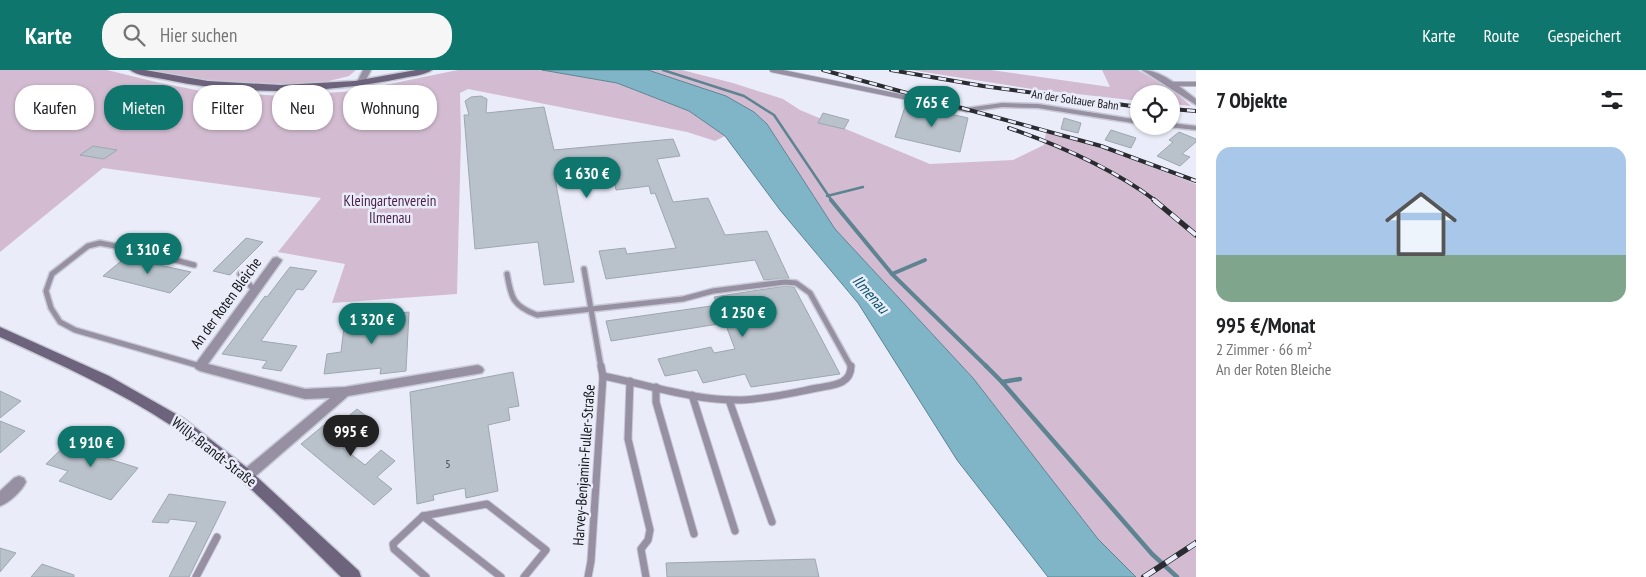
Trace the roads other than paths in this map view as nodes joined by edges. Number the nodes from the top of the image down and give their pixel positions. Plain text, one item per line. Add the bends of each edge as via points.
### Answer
1 (134, 70) edge
2 (367, 70) edge
3 (428, 70) edge
4 (772, 70) edge
5 (1146, 70) edge
6 (360, 84) junction
7 (1172, 84) junction
8 (1196, 85) edge
9 (1196, 103) edge
10 (967, 110) joint
11 (1130, 121) edge
12 (1180, 126) edge
13 (1196, 128) edge
14 (277, 260) dead end
15 (194, 265) dead end
16 (584, 269) dead end
17 (240, 274) dead end
18 (507, 274) dead end
19 (255, 291) junction
20 (593, 310) junction
21 (0, 332) edge
22 (200, 366) junction
23 (478, 370) dead end
24 (603, 376) junction
25 (630, 381) junction
26 (656, 387) junction
27 (345, 392) junction
28 (692, 394) junction
29 (729, 400) junction
30 (246, 476) junction
31 (19, 482) dead end
32 (0, 500) edge
33 (423, 516) junction
34 (772, 522) dead end
35 (735, 531) dead end
36 (694, 534) dead end
37 (217, 537) dead end
38 (196, 577) edge
39 (353, 577) edge
40 (426, 577) edge
41 (501, 577) edge
42 (524, 577) edge
43 (588, 577) edge
44 (646, 577) edge

1 - 6 main road via 223,86 289,88
2 - 6 street
3 - 6 main road
4 - 10 lane, An der Soltauer Bahn
5 - 7 street
7 - 8 lane
7 - 9 street
10 - 11 street, An der Soltauer Bahn via 1002,105 1038,106
12 - 13 street
14 - 19 street, An der Roten Bleiche
15 - 22 lane via 141,250 100,243 88,246 52,274 46,290 51,308 60,322 75,330
16 - 20 lane, Harvey-Benjamin-Fuller-Straße
17 - 19 lane
18 - 20 lane via 511,296 520,310 537,315
19 - 22 street, An der Roten Bleiche
20 - 24 lane, Harvey-Benjamin-Fuller-Straße
20 - 29 lane via 786,282 804,287 850,364 852,372 848,380 770,396
21 - 30 main road, Willy-Brandt-Straße via 146,403 201,438
22 - 27 street, An der Roten Bleiche via 306,394
23 - 27 street, An der Roten Bleiche
24 - 25 lane
24 - 43 lane, Harvey-Benjamin-Fuller-Straße
25 - 26 lane
25 - 44 lane via 628,439 650,530 641,549
26 - 28 lane
26 - 36 lane via 656,402
27 - 30 street
28 - 29 lane
28 - 35 lane
29 - 34 lane
30 - 39 main road, Willy-Brandt-Straße
31 - 32 street
33 - 40 lane via 393,544 394,549
33 - 41 lane
33 - 42 lane via 487,504 546,550
37 - 38 lane

